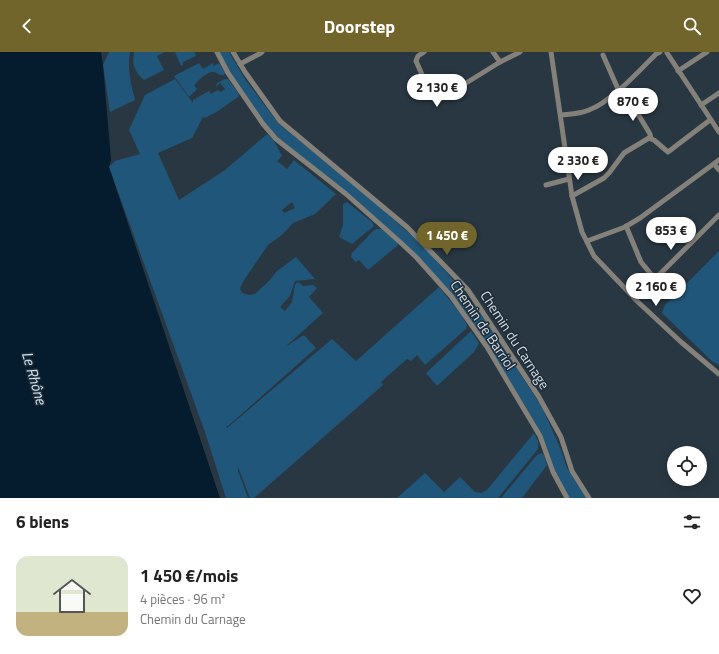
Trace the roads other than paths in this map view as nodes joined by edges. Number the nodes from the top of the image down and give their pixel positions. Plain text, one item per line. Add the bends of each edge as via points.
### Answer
1 (217, 52) edge
2 (232, 52) edge
3 (262, 52) edge
4 (424, 52) edge
5 (493, 52) edge
6 (520, 52) edge
7 (551, 52) edge
8 (664, 52) edge
9 (707, 52) edge
10 (603, 55) dead end
11 (500, 62) junction
12 (240, 64) junction
13 (678, 71) junction
14 (618, 89) junction
15 (719, 93) edge
16 (701, 105) junction
17 (641, 112) dead end
18 (561, 115) junction
19 (710, 120) junction
20 (719, 132) edge
21 (651, 139) junction
22 (719, 160) edge
23 (714, 164) junction
24 (719, 170) edge
25 (569, 179) junction
26 (546, 185) dead end
27 (572, 196) junction
28 (719, 215) edge
29 (626, 226) junction
30 (587, 241) junction
31 (655, 279) junction
32 (636, 299) junction
33 (719, 374) edge
34 (567, 498) edge
35 (589, 498) edge

1 - 34 street, Chemin de Barriol via 228,73 276,139 346,194 401,242 451,296 487,347 538,432 552,472
2 - 12 street, Chemin du Carnage
3 - 12 street
4 - 11 street via 416,61 435,99 442,98
5 - 11 street
6 - 11 street
7 - 18 street
8 - 13 street
8 - 14 street via 656,54
9 - 13 street
10 - 14 street
12 - 35 street, Chemin du Carnage via 280,121 407,227 468,290 539,397 561,437 572,471
13 - 16 street
14 - 18 street via 611,97 590,110
15 - 16 street
16 - 19 street
17 - 21 street via 638,114
18 - 25 street
19 - 20 street
19 - 21 street via 668,152
21 - 27 street via 624,153 604,178
22 - 23 street
23 - 24 street
23 - 29 street
25 - 26 street
25 - 27 street
27 - 30 street
28 - 31 street
29 - 30 street
29 - 31 street via 641,262
30 - 32 street via 594,256
31 - 32 street
32 - 33 street

